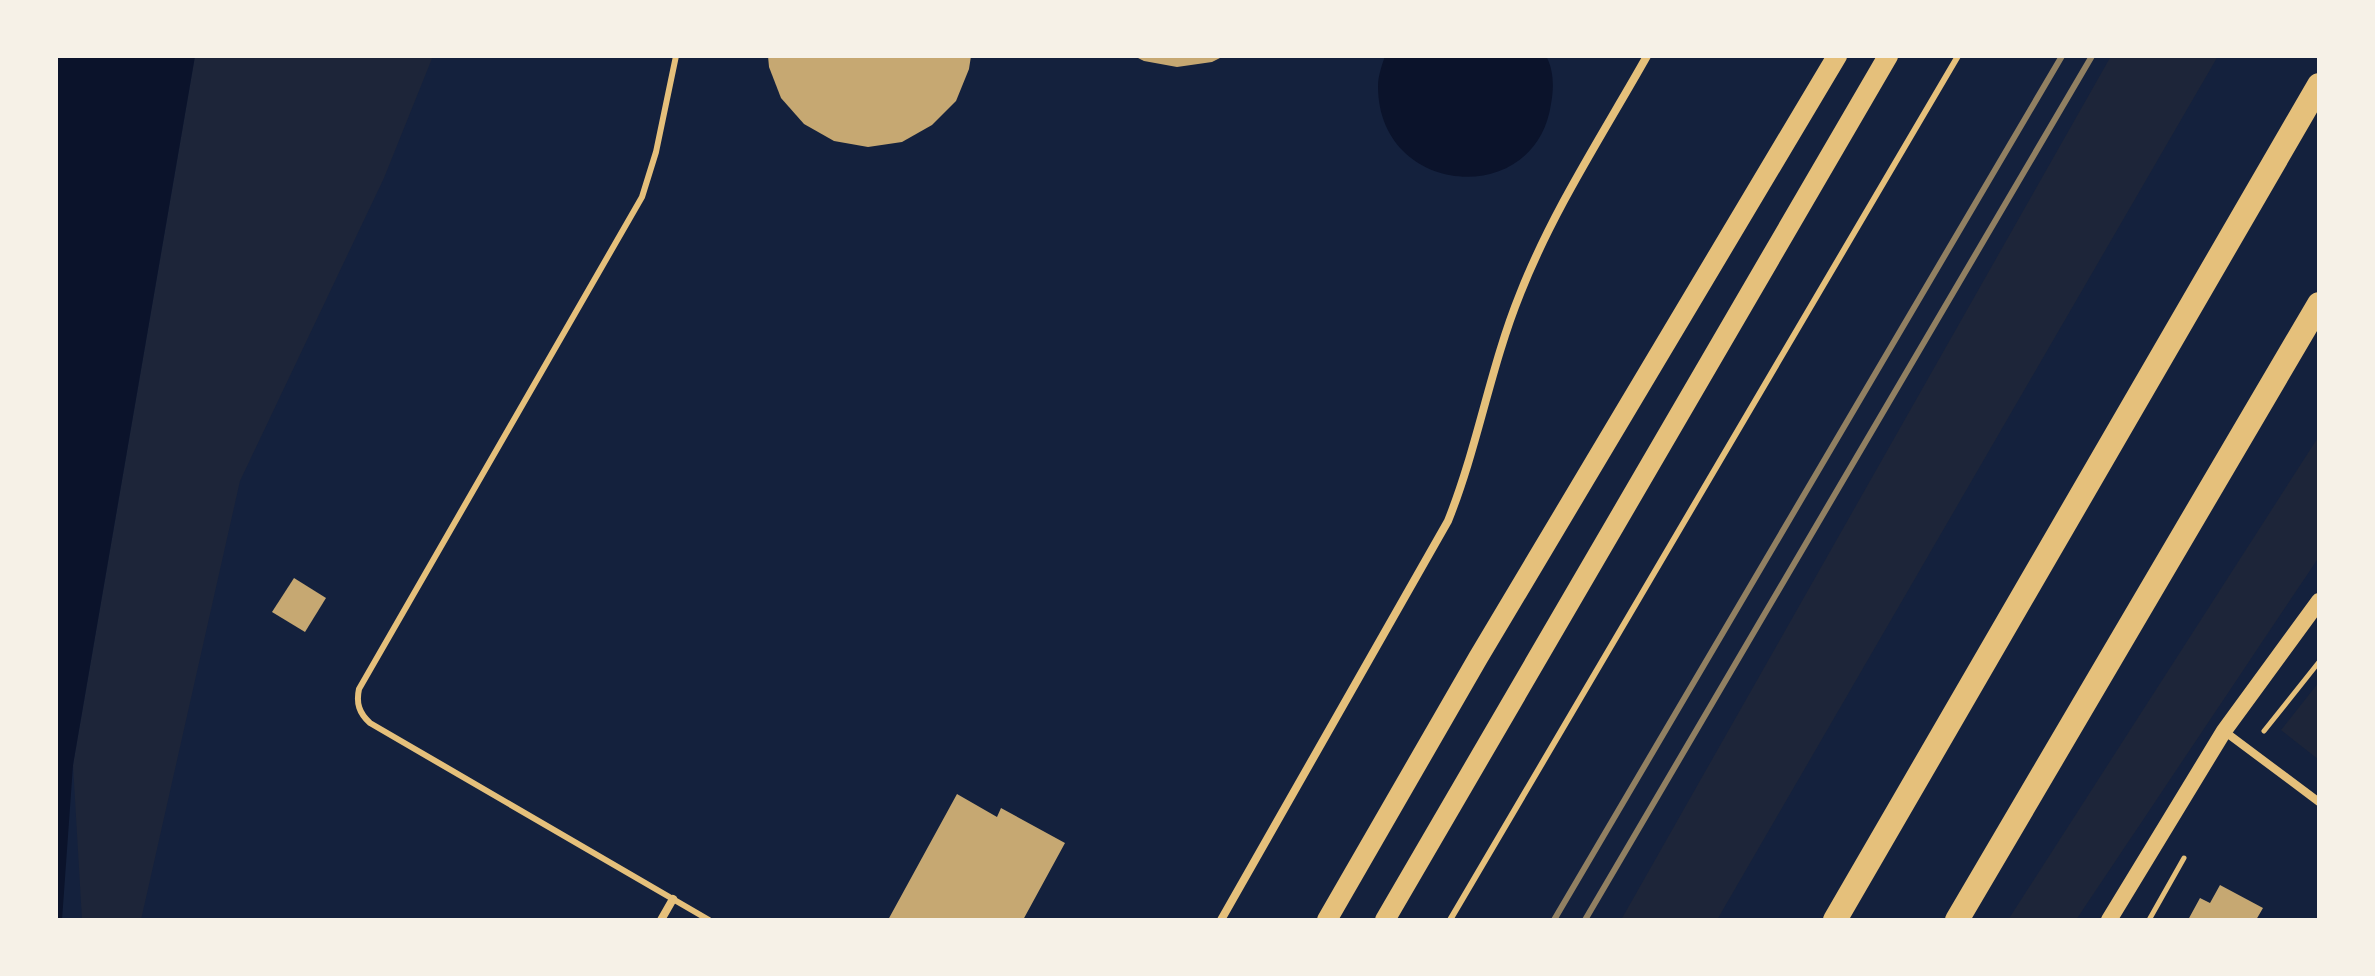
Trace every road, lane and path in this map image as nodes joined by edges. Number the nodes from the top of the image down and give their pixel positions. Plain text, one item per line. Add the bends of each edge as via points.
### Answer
1 (669, 56) edge
2 (676, 56) edge
3 (1647, 56) edge
4 (1837, 56) edge
5 (1888, 56) edge
6 (1958, 56) edge
7 (672, 69) junction
8 (2319, 85) edge
9 (2319, 304) edge
10 (2319, 601) edge
11 (2319, 662) edge
12 (2224, 731) junction
13 (2250, 750) junction
14 (2319, 802) edge
15 (2186, 853) dead end
16 (673, 899) junction
17 (661, 920) edge
18 (709, 920) edge
19 (1221, 920) edge
20 (1327, 920) edge
21 (1385, 920) edge
22 (1450, 920) edge
23 (1835, 920) edge
24 (1957, 920) edge
25 (2109, 920) edge
26 (2149, 920) edge

1 - 7 lane
2 - 7 lane
3 - 19 street via 1541,245 1520,294 1448,521
4 - 20 main road
5 - 21 main road
6 - 22 lane
7 - 16 lane via 642,197 357,698 370,723
8 - 23 highway
9 - 24 highway
10 - 12 main road
11 - 13 path
12 - 13 street
12 - 25 main road
13 - 14 street
15 - 26 path
16 - 17 street
16 - 18 lane

